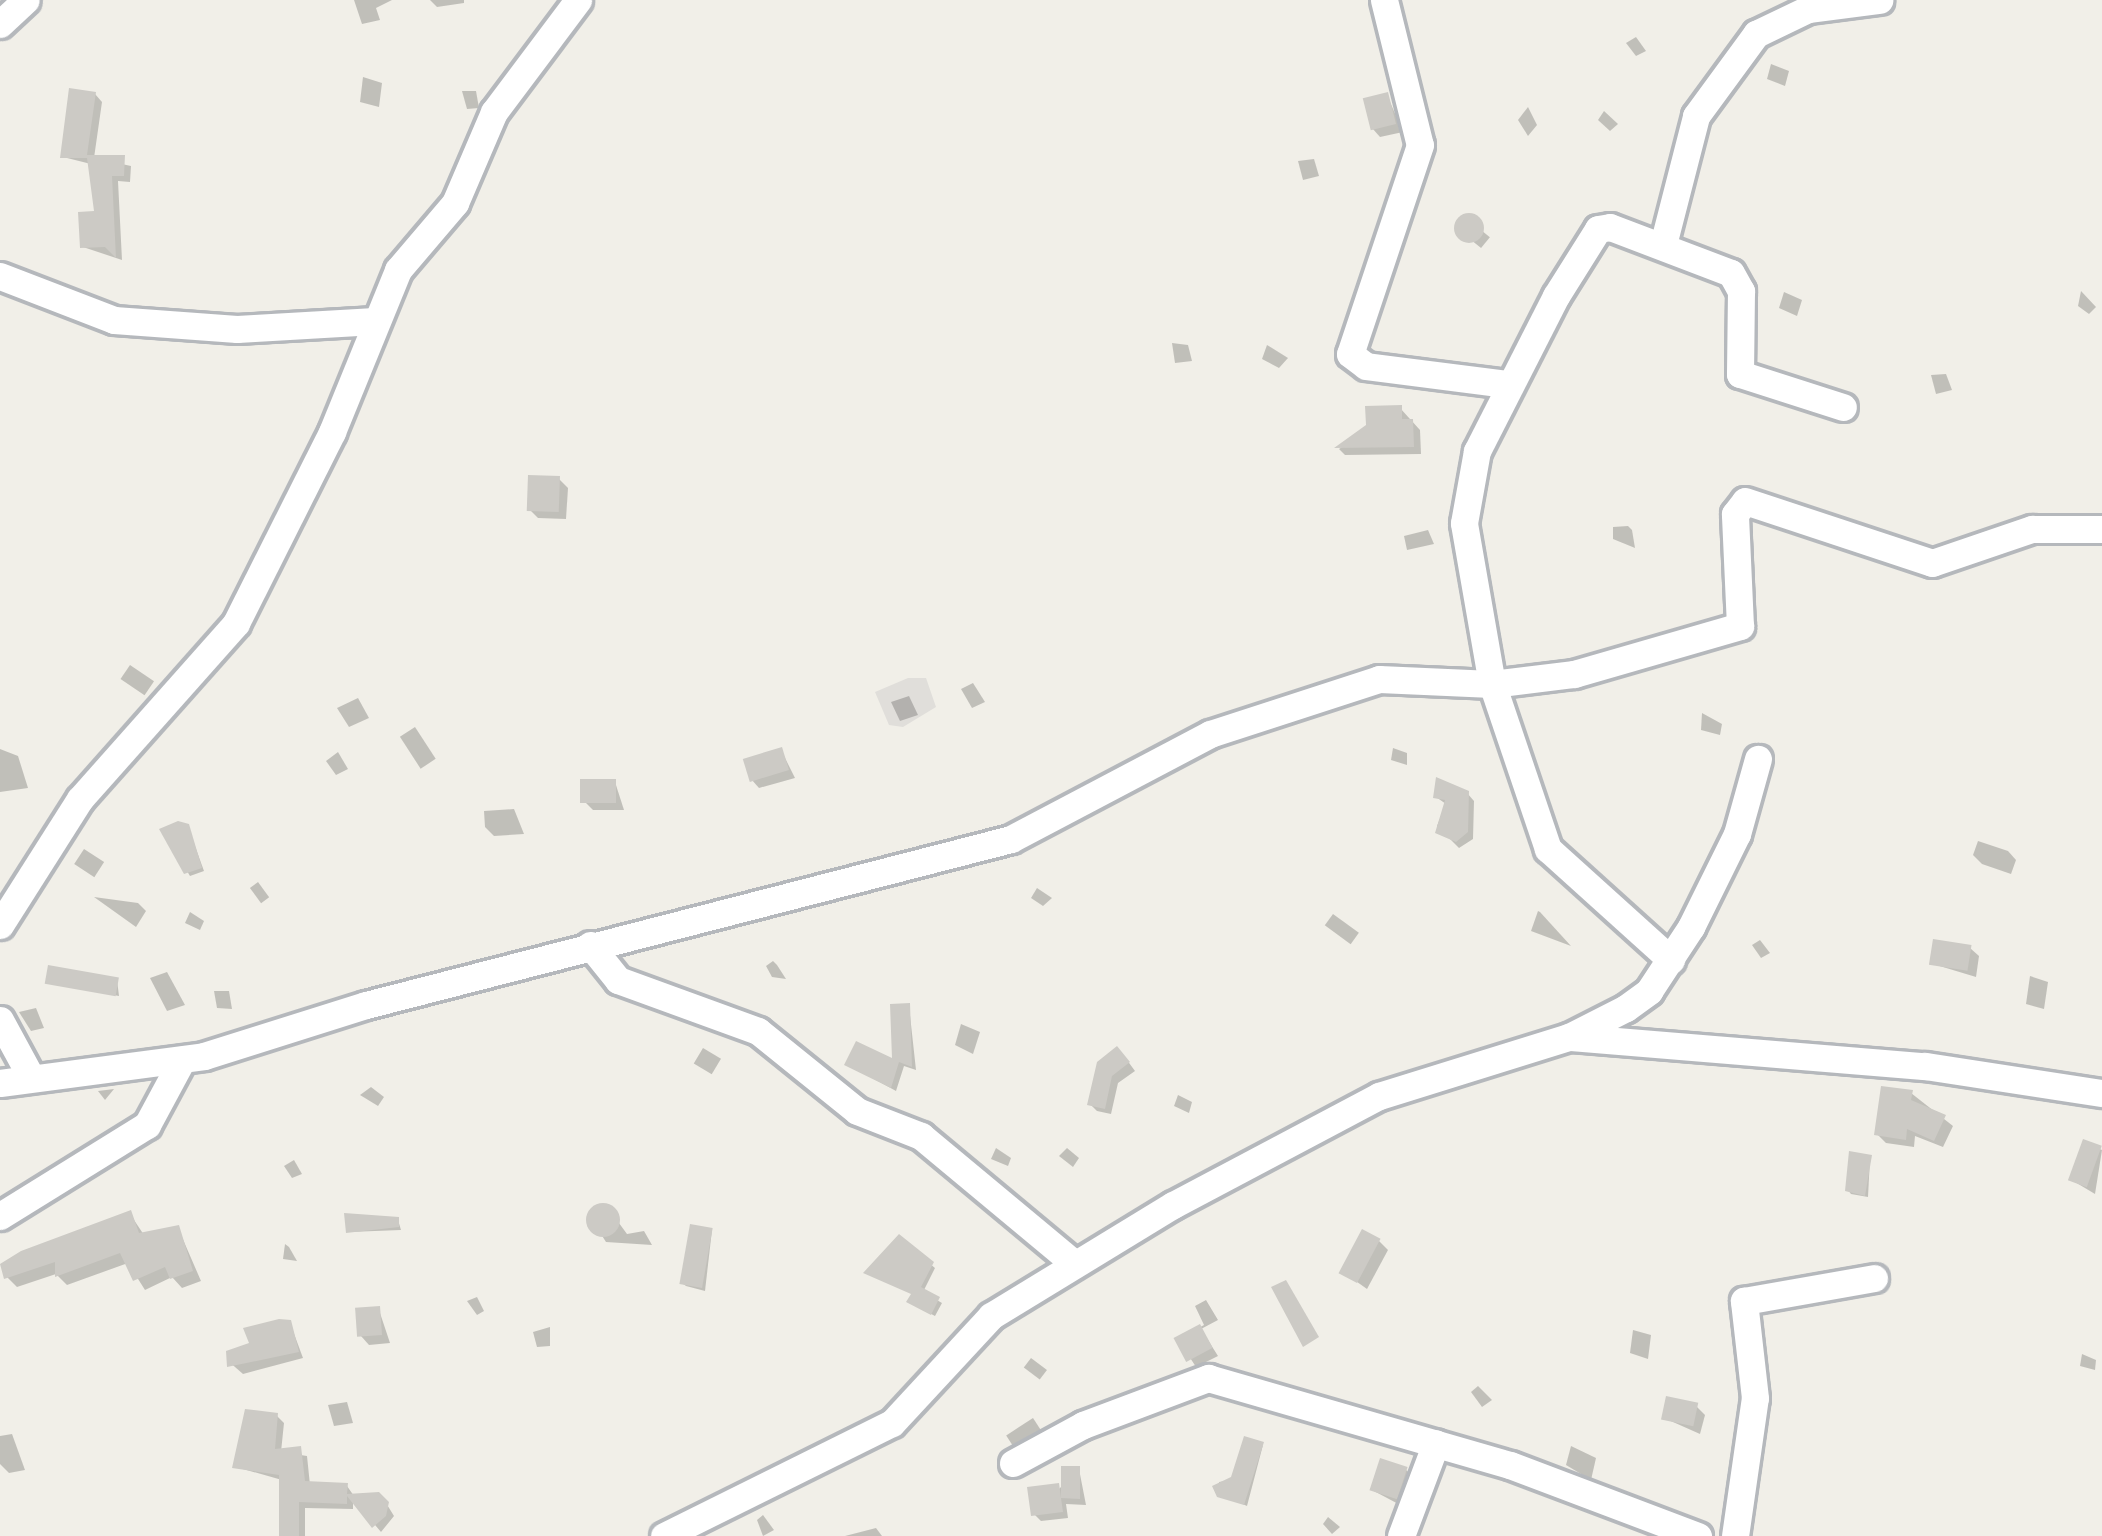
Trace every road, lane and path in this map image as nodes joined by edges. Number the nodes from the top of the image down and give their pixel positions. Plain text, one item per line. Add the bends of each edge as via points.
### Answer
1 (26, 0) edge
2 (578, 0) edge
3 (1384, 0) edge
4 (1880, 0) edge
5 (0, 24) edge
6 (1664, 241) junction
7 (0, 276) edge
8 (375, 321) junction
9 (1507, 384) junction
10 (1844, 407) dead end
11 (2102, 529) edge
12 (1492, 684) junction
13 (1758, 759) dead end
14 (0, 925) edge
15 (590, 945) junction
16 (1671, 960) junction
17 (0, 1020) edge
18 (1569, 1037) junction
19 (182, 1060) junction
20 (31, 1077) junction
21 (0, 1084) edge
22 (2102, 1093) edge
23 (0, 1216) edge
24 (1072, 1262) junction
25 (1874, 1278) dead end
26 (1436, 1443) junction
27 (1013, 1463) dead end
28 (664, 1536) edge
29 (1401, 1536) edge
30 (1698, 1536) edge
31 (1736, 1536) edge

1 - 5 street
2 - 8 street via 494,112 465,185 398,270
3 - 9 street via 1420,145 1350,354 1366,366
4 - 6 street via 1808,9 1756,34 1696,116
6 - 9 street via 1625,227 1598,230
6 - 10 street via 1738,280 1740,374
7 - 8 street via 114,320 237,329
8 - 14 street via 332,432 236,623 80,799
9 - 12 street via 1477,451 1465,523
11 - 12 street via 2032,529 1932,562 1745,501 1735,514 1740,626 1610,666
12 - 15 street via 1399,676 1297,701 1210,734 1011,839
12 - 16 street via 1548,849
13 - 16 street via 1737,835
15 - 19 street
15 - 24 street via 618,980 758,1031 857,1111 921,1136
16 - 18 street via 1637,999
17 - 20 street
18 - 22 street via 1925,1066
18 - 24 street via 1379,1096
19 - 20 street
19 - 23 street via 147,1125
20 - 21 street
24 - 28 street via 991,1316 892,1424
25 - 31 street via 1744,1301 1755,1398
26 - 27 street via 1208,1378 1083,1425
26 - 29 street
26 - 30 street

